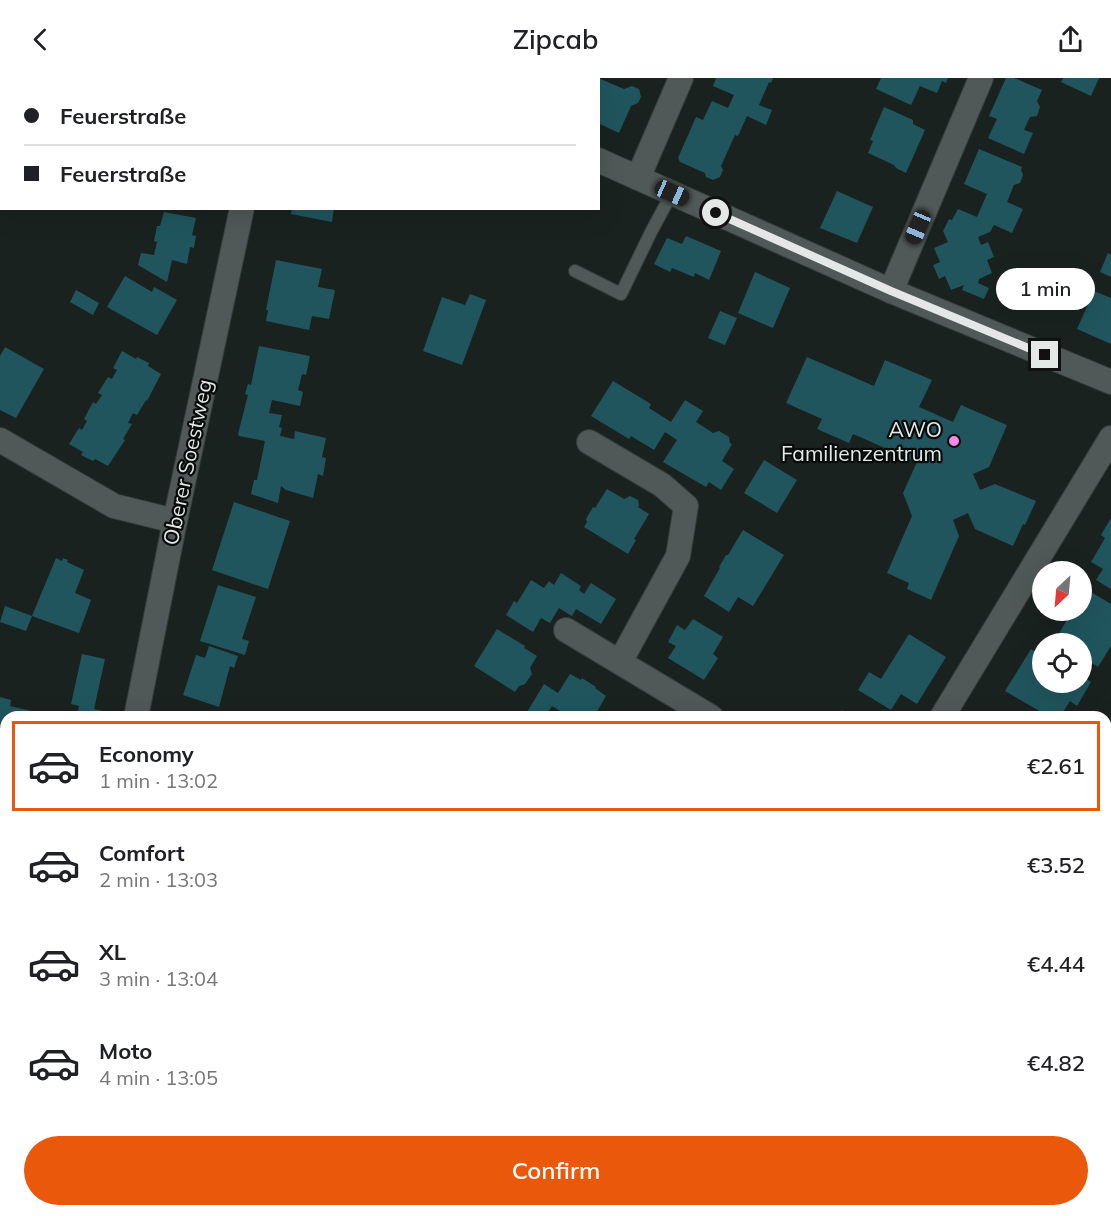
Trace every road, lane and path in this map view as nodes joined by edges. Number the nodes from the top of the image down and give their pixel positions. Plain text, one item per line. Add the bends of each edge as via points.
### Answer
1 (681, 78) edge
2 (981, 78) edge
3 (600, 161) edge
4 (638, 178) junction
5 (672, 193) junction
6 (242, 210) edge
7 (575, 271) dead end
8 (891, 291) junction
9 (1111, 382) edge
10 (1111, 438) edge
11 (0, 440) edge
12 (589, 442) dead end
13 (175, 521) junction
14 (566, 630) dead end
15 (620, 662) junction
16 (137, 711) edge
17 (701, 711) edge
18 (946, 711) edge

1 - 4 street
2 - 8 street
3 - 4 street
4 - 5 street
5 - 7 lane via 621,294
5 - 8 street
6 - 13 street, Oberer Soestweg
8 - 9 street
10 - 18 street
11 - 13 street via 114,506
12 - 15 street via 662,485 686,506 678,556
13 - 16 street, Oberer Soestweg
14 - 15 street
15 - 17 street

